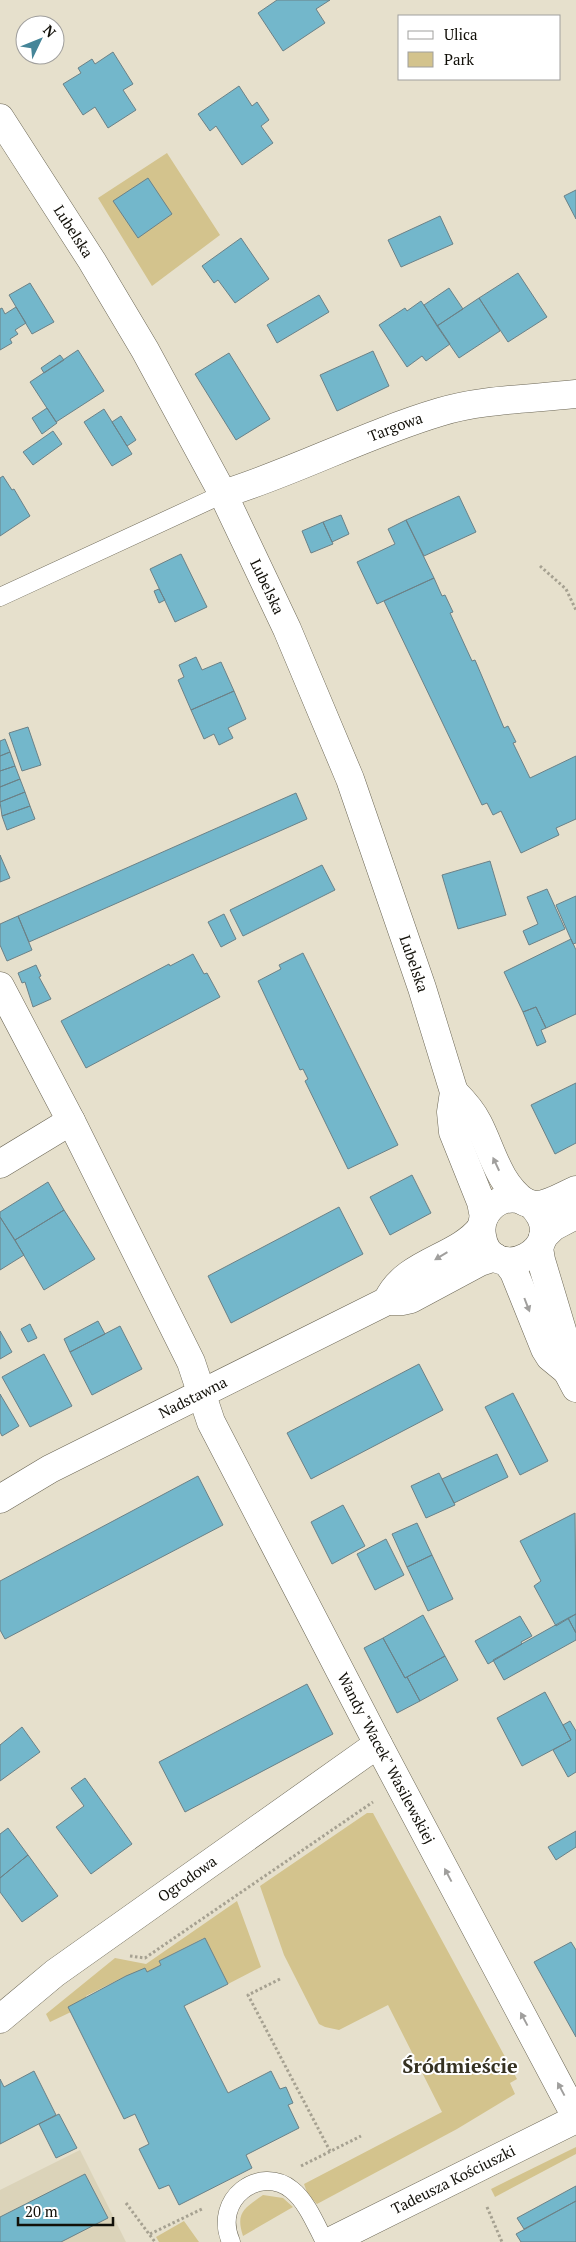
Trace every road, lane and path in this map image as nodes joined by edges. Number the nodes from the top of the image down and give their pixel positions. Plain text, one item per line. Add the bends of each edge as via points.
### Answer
1 (0, 118) edge
2 (576, 394) edge
3 (223, 494) junction
4 (540, 566) dead end
5 (0, 597) edge
6 (576, 610) edge
7 (0, 986) edge
8 (454, 1092) junction
9 (71, 1121) junction
10 (0, 1164) edge
11 (576, 1190) edge
12 (528, 1203) junction
13 (576, 1215) edge
14 (482, 1223) junction
15 (541, 1242) junction
16 (501, 1259) junction
17 (387, 1301) junction
18 (573, 1375) edge
19 (201, 1395) junction
20 (0, 1499) edge
21 (378, 1744) junction
22 (373, 1802) dead end
23 (122, 1955) dead end
24 (280, 1978) dead end
25 (0, 2019) edge
26 (576, 2118) edge
27 (361, 2136) dead end
28 (330, 2151) junction
29 (269, 2182) junction
30 (247, 2187) junction
31 (126, 2203) dead end
32 (487, 2207) dead end
33 (150, 2234) junction
34 (155, 2242) edge
35 (231, 2242) edge
36 (325, 2242) edge
37 (330, 2242) edge
38 (502, 2242) edge

1 - 3 street, Lubelska via 121,310
2 - 3 street, Targowa via 442,411 265,481
3 - 5 lane
3 - 8 street, Lubelska via 287,628 350,779
4 - 6 path via 566,589
7 - 9 street, Wandy "Wacek" Wasilewskiej
12 -> 8 street, Lubelska via 515,1195 505,1182 478,1122
8 - 14 street, Lubelska via 451,1112 454,1132 481,1202
9 - 10 street
9 - 19 street, Wandy "Wacek" Wasilewskiej via 191,1362
11 - 12 street via 543,1204
12 - 14 street via 513,1199 502,1201 491,1207
12 - 15 street via 543,1222
13 - 15 street via 553,1227
14 - 16 street via 483,1241
14 -> 17 street, Nadstawna via 467,1241 408,1275
15 - 16 street via 525,1260
15 - 18 street via 541,1260 566,1340
16 - 17 street, Nadstawna via 480,1262 411,1299
16 -> 18 street via 514,1272 545,1349
17 - 19 street, Nadstawna
19 - 20 street, Nadstawna via 50,1469
19 - 21 street, Wandy "Wacek" Wasilewskiej via 211,1422
21 - 25 street, Ogrodowa via 55,1973
26 -> 21 street, Wandy "Wacek" Wasilewskiej
22 - 23 path via 145,1958
24 - 28 path via 248,1995
26 - 37 street, Tadeusza Kościuszki
27 - 28 path
28 - 29 path
29 - 30 lane
29 - 36 lane via 281,2184 299,2196
30 - 33 path
30 - 35 lane via 230,2204 226,2215
31 - 33 path
32 - 38 path
33 - 34 path

